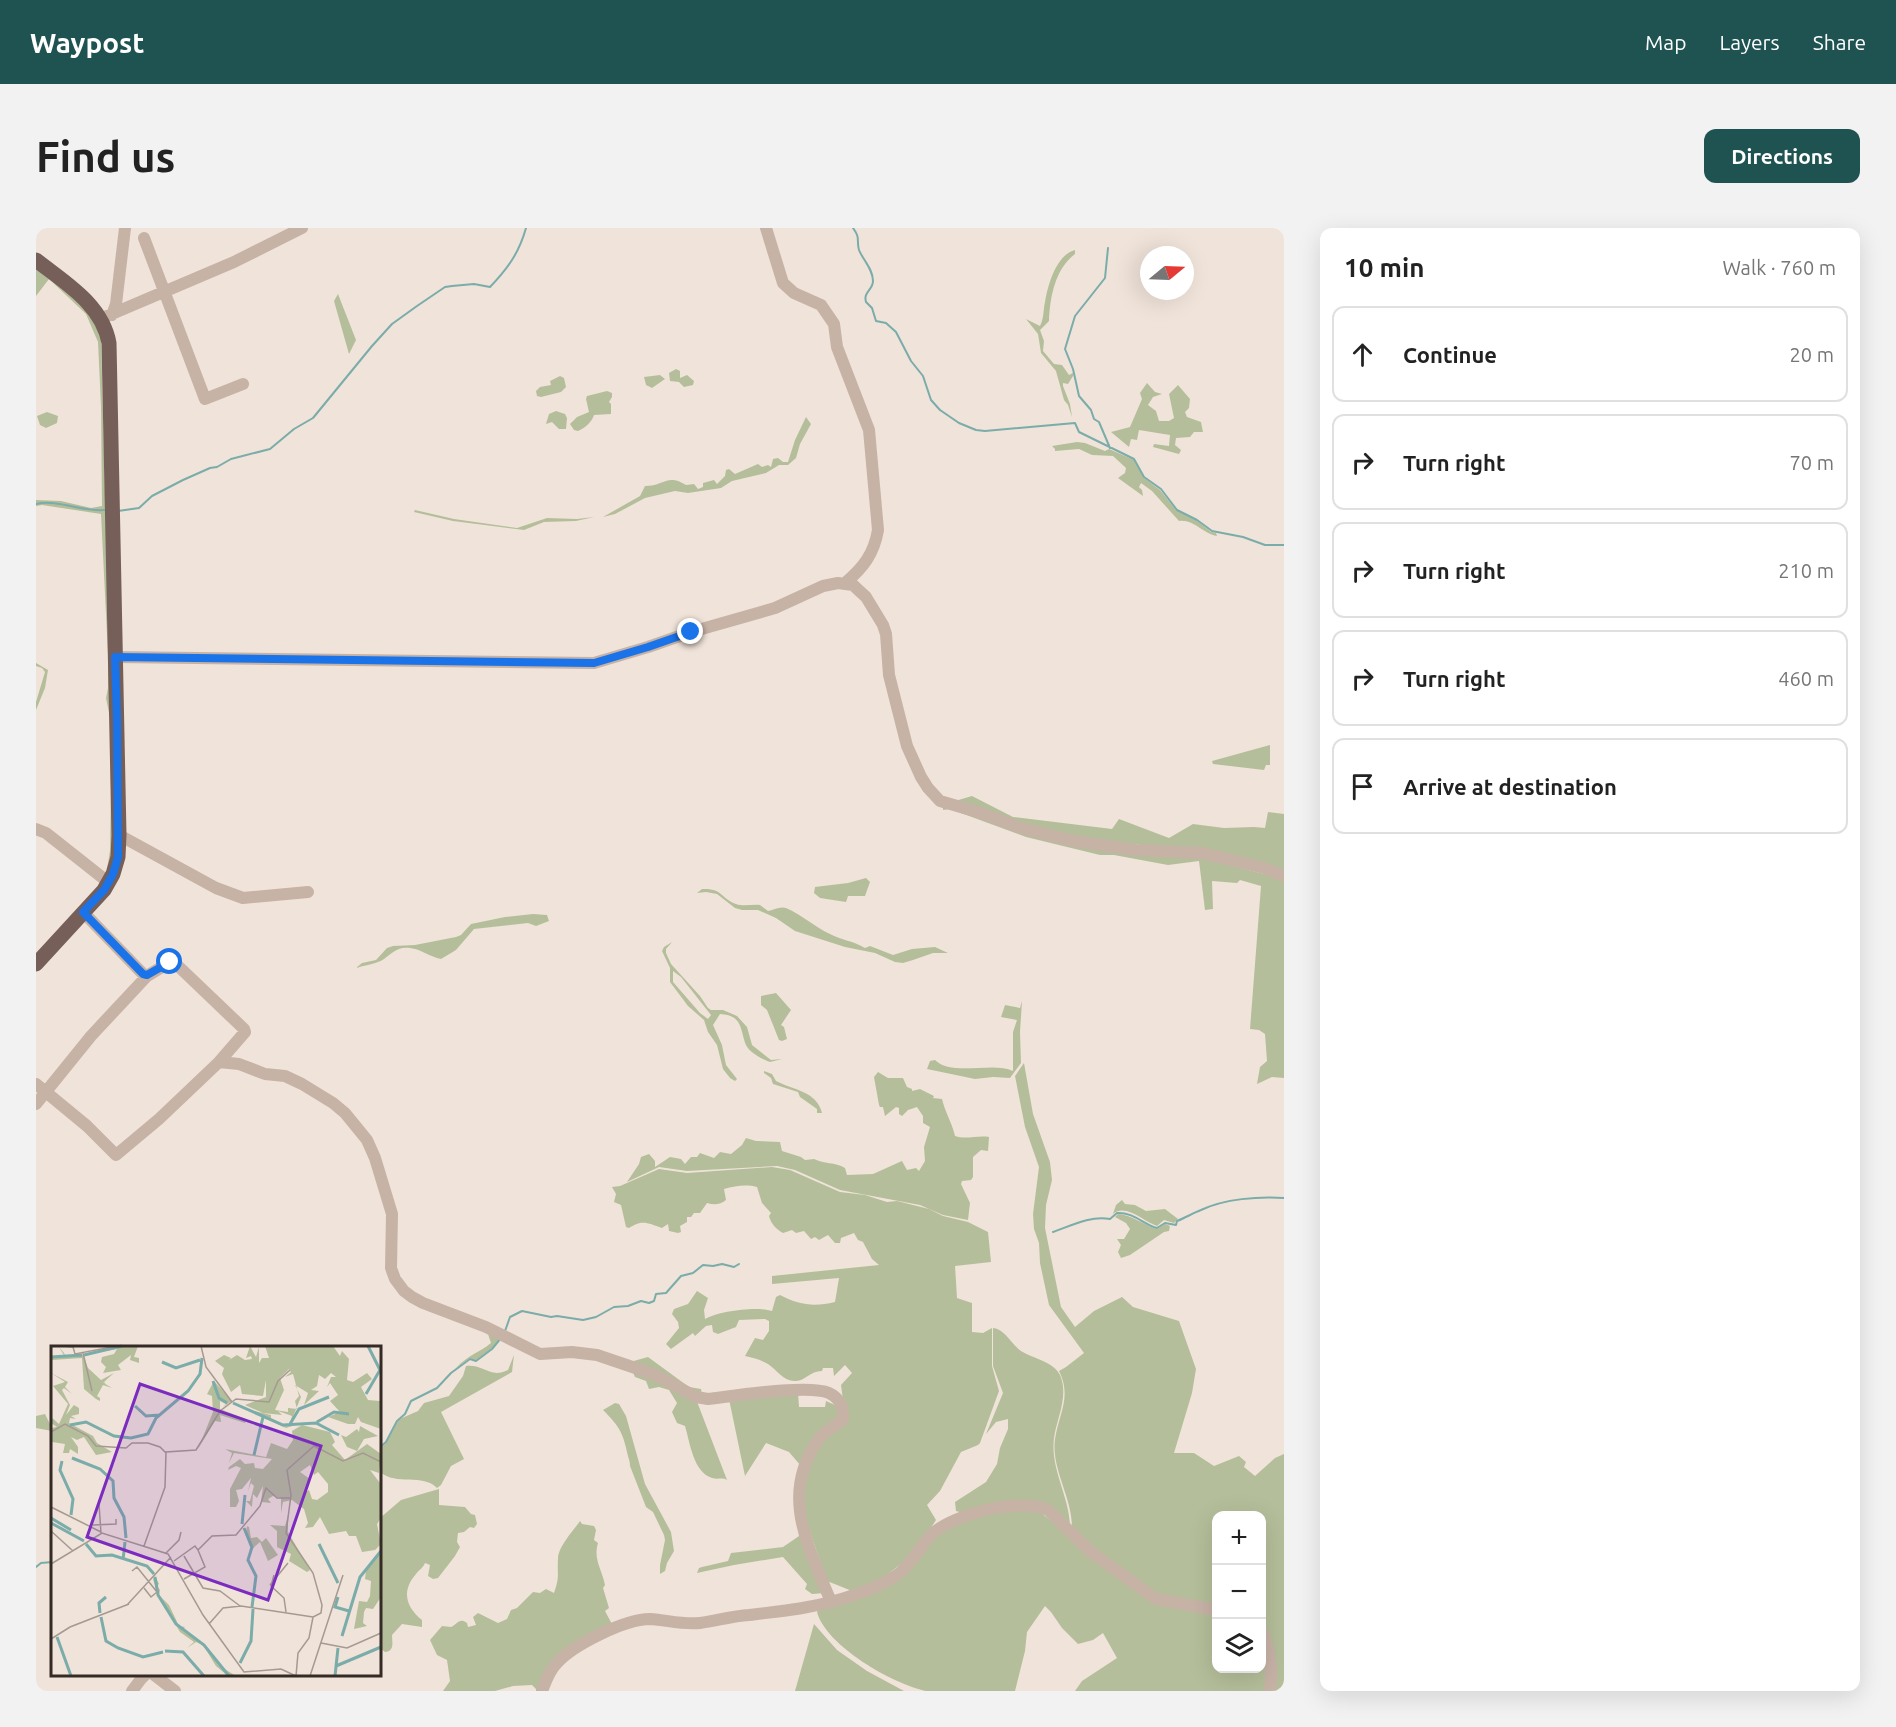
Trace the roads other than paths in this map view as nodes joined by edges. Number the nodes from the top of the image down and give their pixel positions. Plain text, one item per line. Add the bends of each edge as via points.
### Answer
1 (125, 228) edge
2 (302, 228) edge
3 (766, 228) edge
4 (144, 238) dead end
5 (36, 260) edge
6 (164, 291) junction
7 (106, 317) junction
8 (243, 384) dead end
9 (845, 583) junction
10 (115, 657) junction
11 (36, 829) edge
12 (119, 835) junction
13 (1284, 876) edge
14 (108, 882) junction
15 (308, 892) dead end
16 (83, 912) junction
17 (36, 964) edge
18 (147, 975) junction
19 (219, 1062) junction
20 (41, 1089) edge
21 (36, 1104) edge
22 (831, 1602) junction
23 (1212, 1609) edge
24 (1266, 1643) edge
25 (144, 1676) edge
26 (156, 1676) edge
27 (132, 1691) edge
28 (175, 1691) edge
29 (542, 1691) edge
30 (1270, 1691) edge

1 - 7 street via 116,304
2 - 6 street
3 - 9 street via 783,283 794,293 821,305 834,324 837,347 869,430 878,530 875,546 864,566
4 - 6 street
5 - 7 main road
6 - 7 street
6 - 8 street via 205,399
7 - 10 main road
9 - 10 street via 823,586 776,608 594,663
9 - 13 street via 860,590 883,625 889,675 907,746 921,777 940,801 1068,840 1136,850 1202,853
10 - 12 main road
11 - 14 street
12 - 14 main road via 118,857
12 - 15 street via 216,888 243,898
14 - 16 main road
16 - 17 main road
16 - 18 street
18 - 19 street via 173,961 244,1029
18 - 20 street
19 - 20 street via 116,1155
19 - 22 street via 285,1076 302,1084 333,1103 368,1140 390,1205 390,1256 395,1279 423,1304 486,1327 540,1354 588,1353 633,1366 696,1397 803,1391 828,1392 837,1398 844,1410 843,1419 819,1438 806,1462 798,1505 802,1529
20 - 21 street
22 - 23 street via 893,1578 909,1565 930,1536 950,1524 981,1510 1027,1506 1048,1510 1091,1552 1156,1599
22 - 29 street via 803,1610 699,1623 649,1619 632,1622 565,1656 550,1671
24 - 30 street via 1272,1675
25 - 27 street
26 - 28 street

